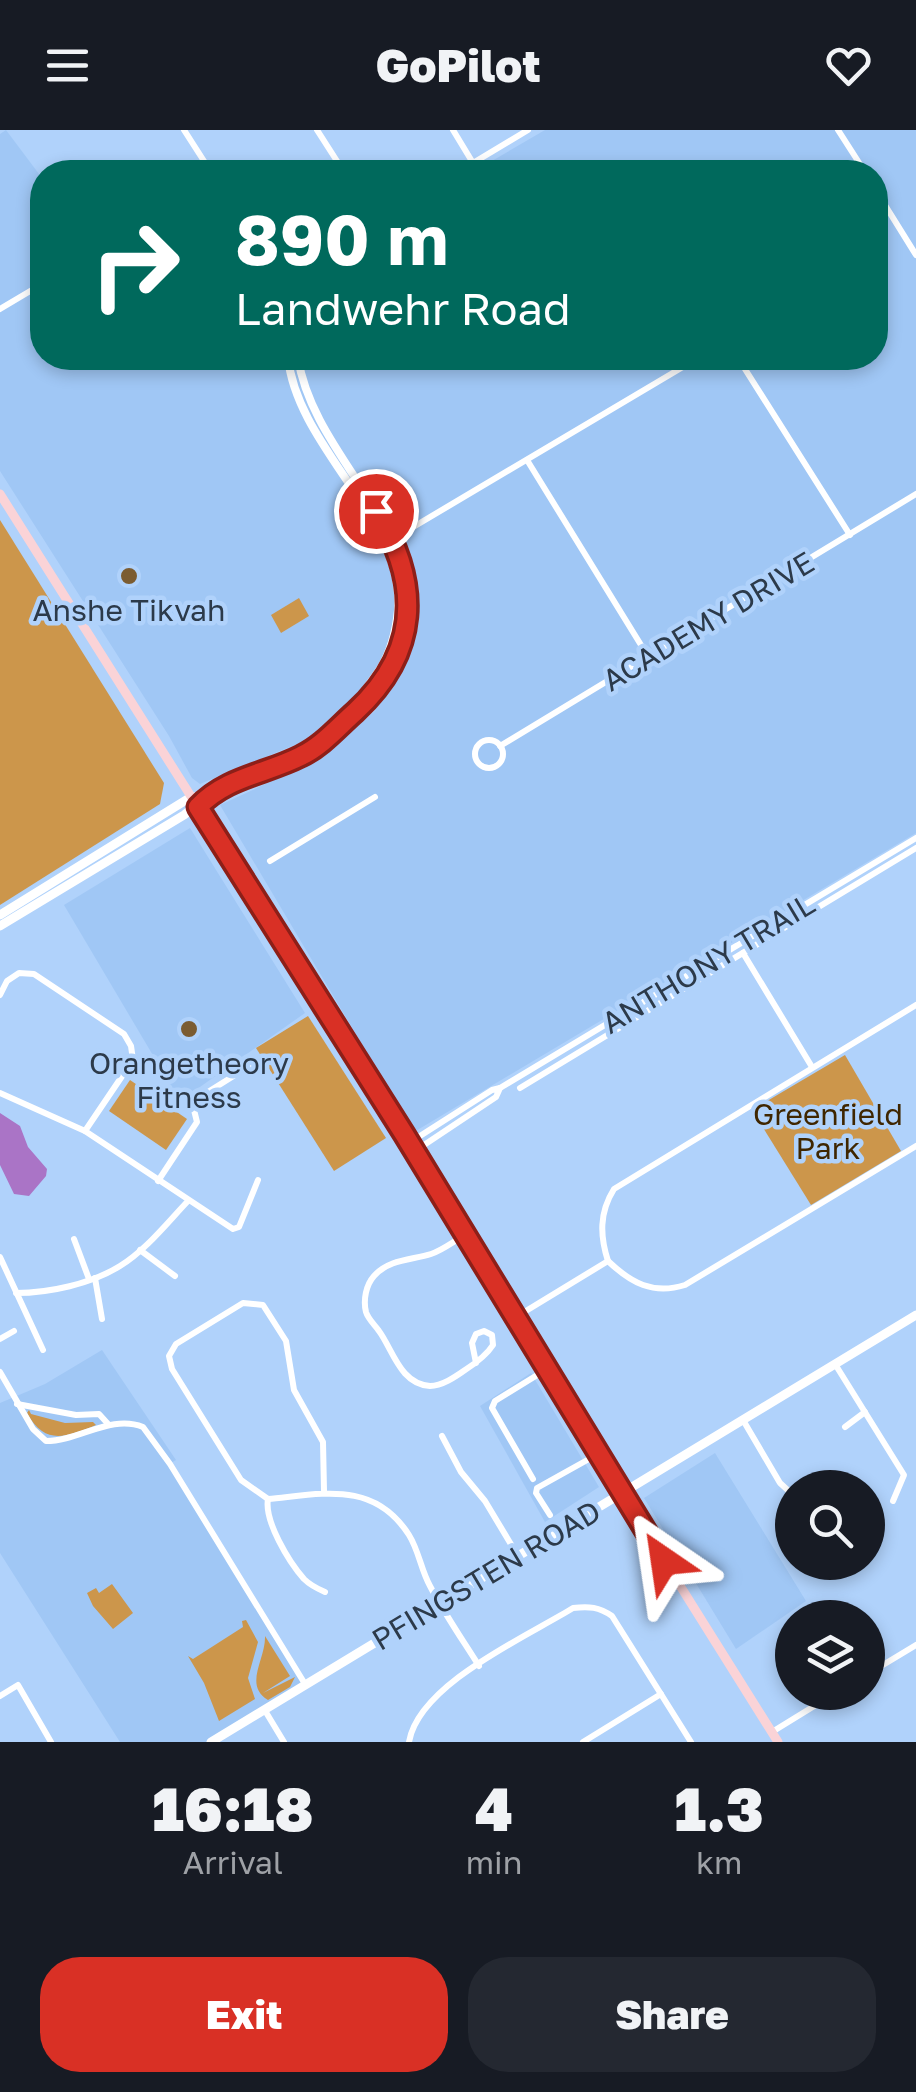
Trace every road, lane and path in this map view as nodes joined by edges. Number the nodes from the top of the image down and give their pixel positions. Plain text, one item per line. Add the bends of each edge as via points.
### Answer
1 (184, 130) edge
2 (318, 130) edge
3 (452, 130) edge
4 (528, 130) edge
5 (838, 130) edge
6 (203, 160) edge
7 (337, 160) edge
8 (471, 160) edge
9 (478, 160) edge
10 (857, 160) edge
11 (888, 209) edge
12 (915, 250) edge
13 (30, 291) edge
14 (0, 309) edge
15 (290, 370) edge
16 (300, 370) edge
17 (678, 370) edge
18 (746, 370) edge
19 (528, 460) junction
20 (0, 494) edge
21 (916, 494) edge
22 (850, 535) junction
23 (393, 539) junction
24 (649, 658) junction
25 (358, 709) junction
26 (500, 746) junction
27 (191, 797) junction
28 (375, 797) dead end
29 (206, 798) junction
30 (198, 807) junction
31 (916, 838) edge
32 (916, 848) edge
33 (270, 861) dead end
34 (0, 915) edge
35 (0, 926) edge
36 (741, 949) junction
37 (0, 995) edge
38 (916, 1005) edge
39 (568, 1046) junction
40 (573, 1056) junction
41 (252, 1065) dead end
42 (812, 1068) junction
43 (520, 1088) dead end
44 (0, 1093) edge
45 (85, 1131) junction
46 (916, 1146) edge
47 (412, 1147) junction
48 (258, 1180) dead end
49 (158, 1181) junction
50 (188, 1201) junction
51 (465, 1234) junction
52 (74, 1239) dead end
53 (140, 1250) junction
54 (0, 1257) edge
55 (608, 1262) junction
56 (174, 1276) dead end
57 (92, 1278) junction
58 (16, 1293) junction
59 (916, 1315) edge
60 (516, 1317) junction
61 (102, 1319) dead end
62 (14, 1331) dead end
63 (0, 1339) edge
64 (43, 1350) dead end
65 (476, 1363) junction
66 (834, 1364) junction
67 (547, 1369) junction
68 (0, 1372) edge
69 (16, 1404) junction
70 (865, 1412) junction
71 (743, 1420) junction
72 (109, 1425) junction
73 (845, 1428) dead end
74 (442, 1436) dead end
75 (598, 1454) junction
76 (775, 1474) edge
77 (534, 1479) dead end
78 (324, 1491) junction
79 (622, 1493) junction
80 (268, 1499) junction
81 (893, 1502) dead end
82 (550, 1516) dead end
83 (518, 1556) junction
84 (325, 1592) dead end
85 (440, 1603) junction
86 (916, 1644) edge
87 (885, 1663) edge
88 (479, 1666) junction
89 (306, 1684) junction
90 (661, 1694) junction
91 (0, 1696) edge
92 (264, 1710) junction
93 (807, 1710) edge
94 (772, 1732) junction
95 (51, 1742) edge
96 (210, 1742) edge
97 (284, 1742) edge
98 (409, 1742) edge
99 (583, 1742) edge
100 (690, 1742) edge
101 (778, 1742) edge

1 - 6 street
2 - 7 street
3 - 8 street
4 - 9 street
5 - 10 street
11 - 12 street
13 - 14 street
15 - 25 street via 306,415 394,570 392,642
16 - 23 street via 314,411
17 - 19 street
18 - 22 street
19 - 23 street
19 - 24 street
20 - 27 main road
21 - 22 street, ACADEMY DRIVE
22 - 24 street, ACADEMY DRIVE
23 - 25 street via 406,584 405,634 384,680
24 - 26 street, ACADEMY DRIVE
25 - 29 street via 303,756
26 - 26 street, ACADEMY DRIVE via 484,741 477,760 495,766
27 - 29 main road
27 - 30 main road
27 - 34 main road
28 - 33 street
29 - 30 main road
30 - 35 main road
30 - 47 main road
31 - 36 street, ANTHONY TRAIL
32 - 36 street, ANTHONY TRAIL
36 - 39 street, ANTHONY TRAIL
36 - 40 street, ANTHONY TRAIL
36 - 42 street
37 - 45 street via 7,981 34,974 124,1034 133,1060
38 - 42 street
39 - 40 street
39 - 47 street, ANTHONY TRAIL
40 - 43 street, ANTHONY TRAIL
41 - 49 street via 192,1102 197,1122
42 - 55 street via 614,1189 602,1218
44 - 45 street
45 - 49 street
46 - 55 street via 684,1285 646,1287
47 - 51 main road
48 - 50 street via 233,1229
49 - 50 street
50 - 53 street
51 - 60 main road
51 - 65 street via 433,1254 378,1272 368,1284 366,1315 417,1382 446,1382
52 - 57 street
53 - 56 street
53 - 57 street
54 - 58 street
55 - 60 street
57 - 58 street via 43,1293
57 - 61 street
58 - 64 street
59 - 66 main road, PFINGSTEN ROAD
60 - 67 main road
62 - 63 street
65 - 65 street via 493,1344 484,1331 472,1343
66 - 70 street
66 - 71 main road, PFINGSTEN ROAD
67 - 75 main road
67 - 77 street via 492,1408
68 - 69 street
69 - 72 street via 100,1414
69 - 72 street via 46,1441
70 - 73 street
70 - 81 street via 904,1475
71 - 76 street
71 - 79 main road, PFINGSTEN ROAD
72 - 89 street via 134,1424 151,1436
74 - 83 street
75 - 79 main road
75 - 82 street via 537,1488
78 - 80 street
78 - 80 street via 323,1442 294,1390 286,1341 263,1305 243,1303 176,1344 169,1356 240,1480
78 - 85 street via 366,1499 396,1519
79 - 83 main road, PFINGSTEN ROAD
79 - 94 main road
80 - 84 street via 270,1524 306,1582
83 - 85 main road, PFINGSTEN ROAD
85 - 88 street
85 - 89 main road, PFINGSTEN ROAD
86 - 87 street
88 - 90 street via 573,1608 588,1606 612,1616
88 - 98 street via 425,1707
89 - 92 main road, PFINGSTEN ROAD
90 - 99 street
90 - 100 street
91 - 95 street via 18,1685
92 - 96 main road, PFINGSTEN ROAD
92 - 97 street
93 - 94 street
94 - 101 main road

